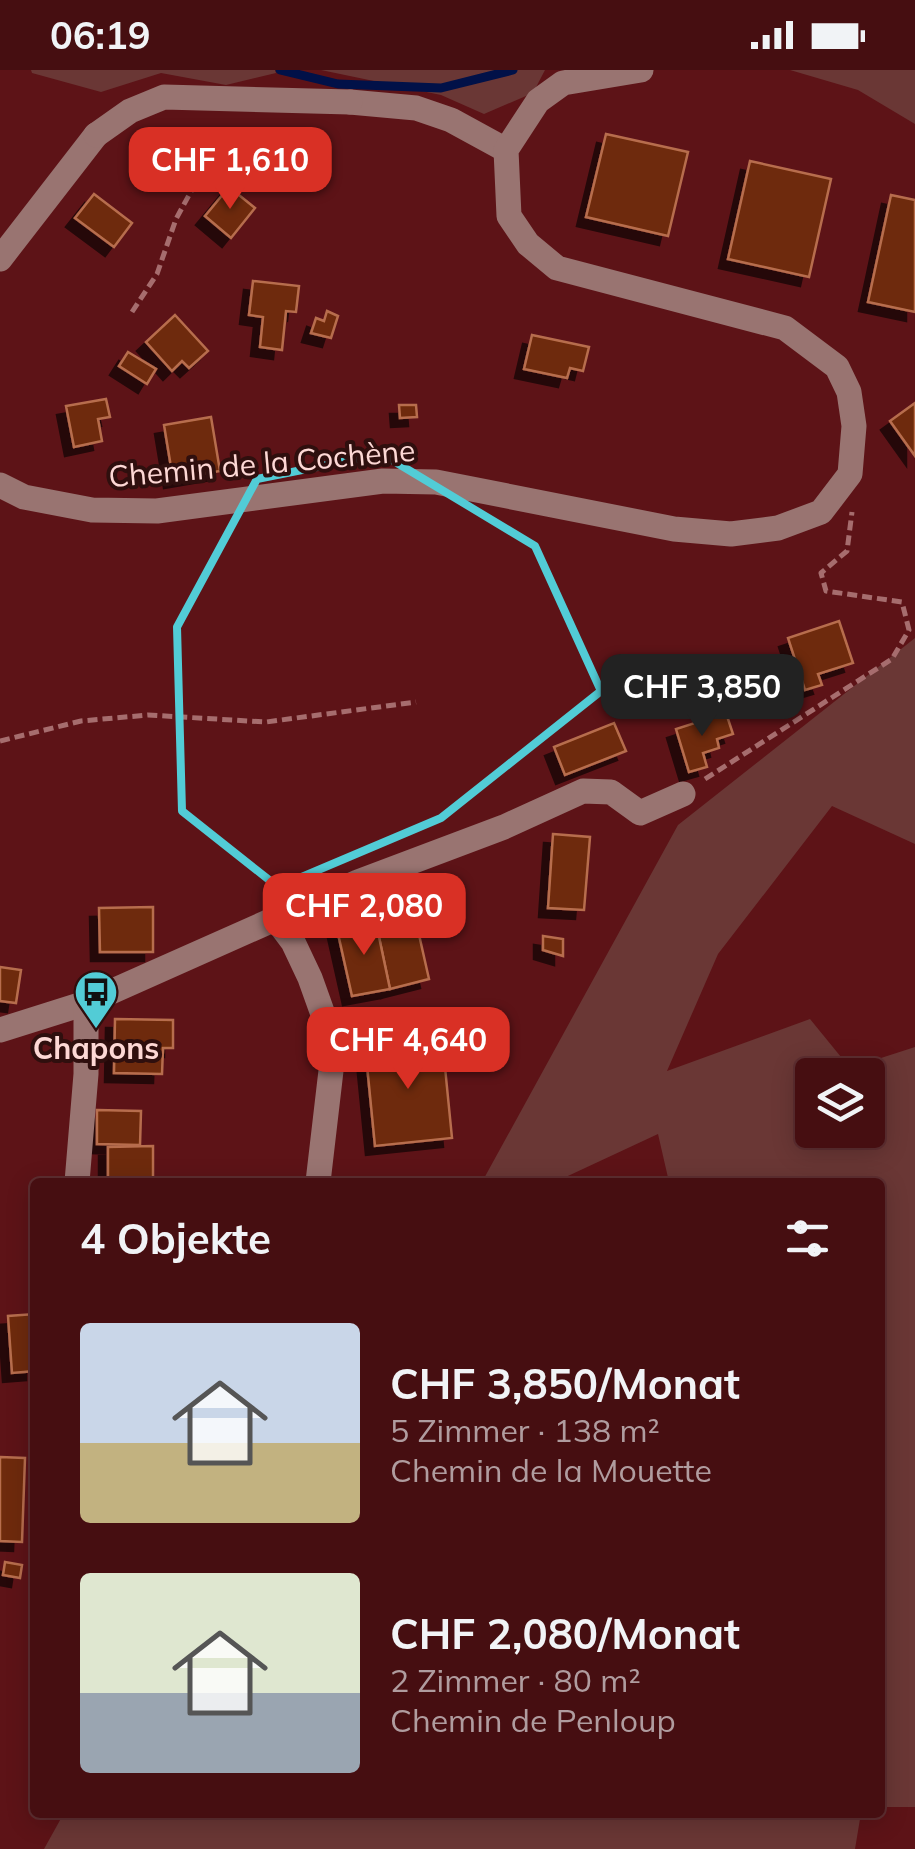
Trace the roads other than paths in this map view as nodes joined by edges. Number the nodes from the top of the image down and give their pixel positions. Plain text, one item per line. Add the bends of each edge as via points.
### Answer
1 (640, 70) edge
2 (506, 150) junction
3 (0, 259) edge
4 (0, 485) edge
5 (690, 789) road end
6 (276, 918) junction
7 (86, 1002) junction
8 (0, 1030) edge
9 (77, 1178) edge
10 (318, 1178) edge

1 - 2 street via 563,83 538,101
2 - 3 street, bridge via 416,108 164,97 96,135
2 - 4 street, Chemin de la Cochène via 509,216 528,244 557,268 785,328 837,367 852,409 850,474 821,512 778,528 732,534 436,482 383,482 157,511 92,510 24,497
5 - 6 street via 640,813 611,792 583,791
6 - 7 street
6 - 10 street via 310,978 334,1045
7 - 8 street
7 - 9 street

